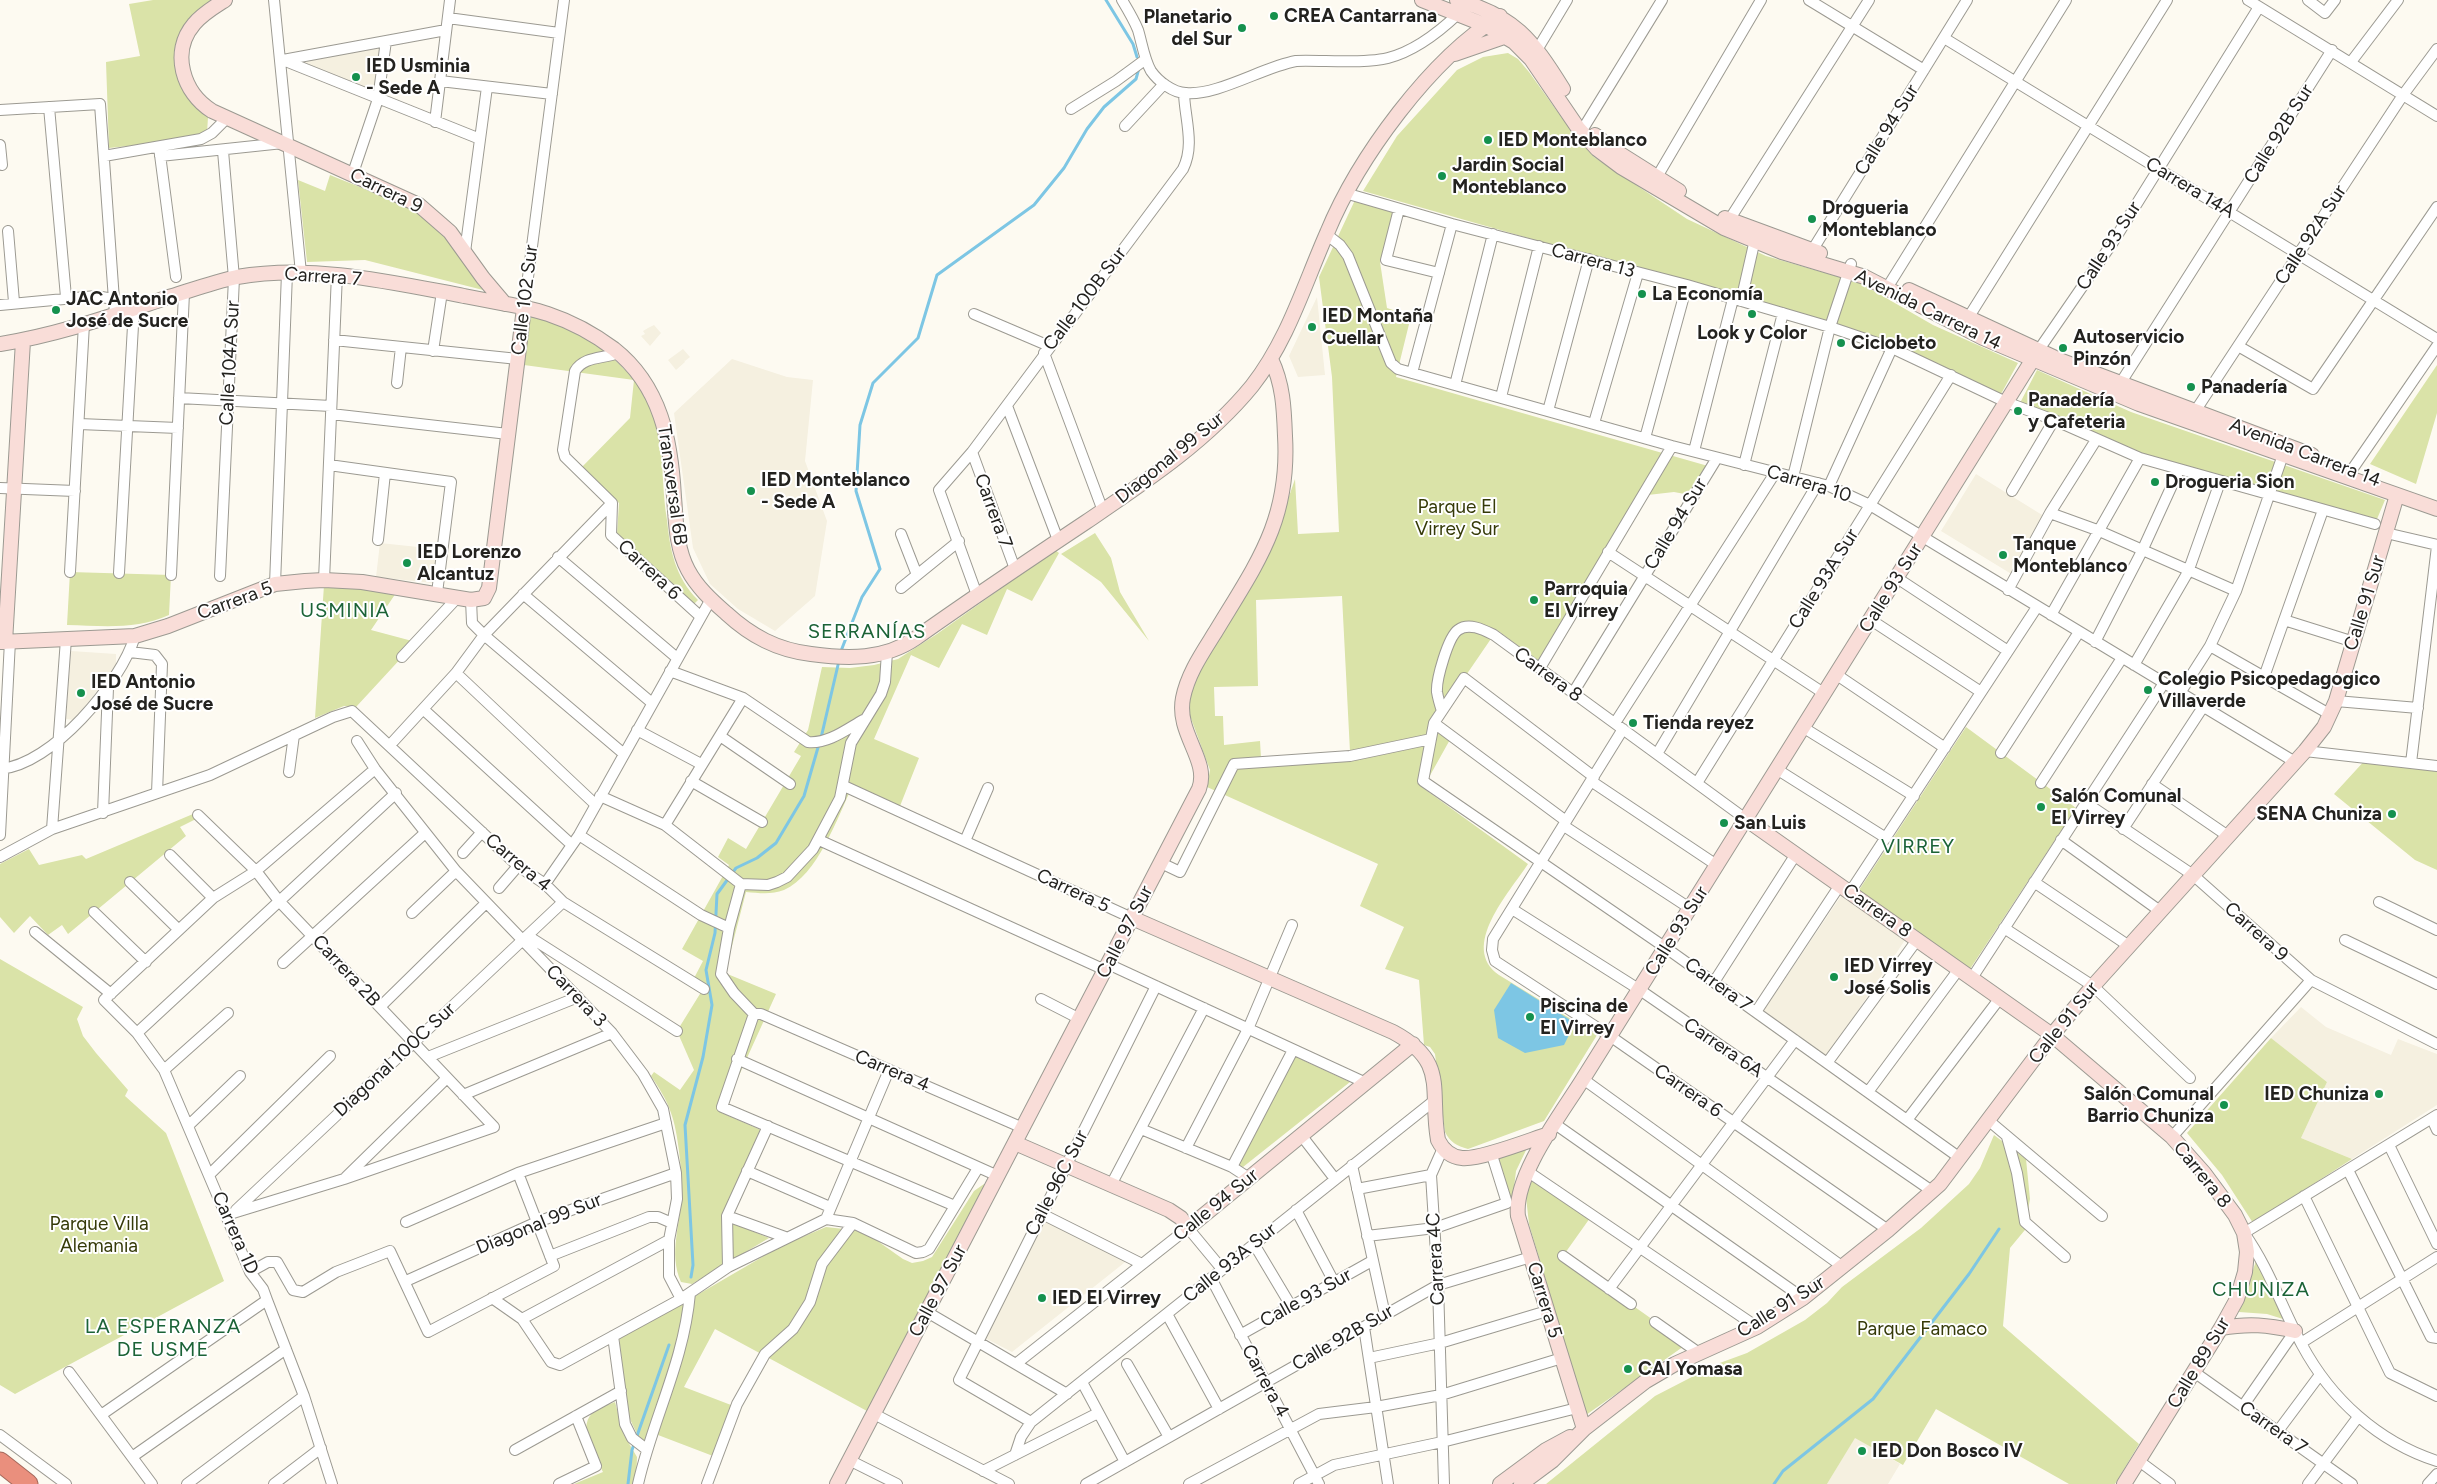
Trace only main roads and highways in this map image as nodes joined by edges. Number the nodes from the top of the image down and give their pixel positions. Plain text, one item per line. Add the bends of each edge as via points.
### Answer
1 (0, 1462) edge
2 (28, 1484) edge

1 - 2 highway

